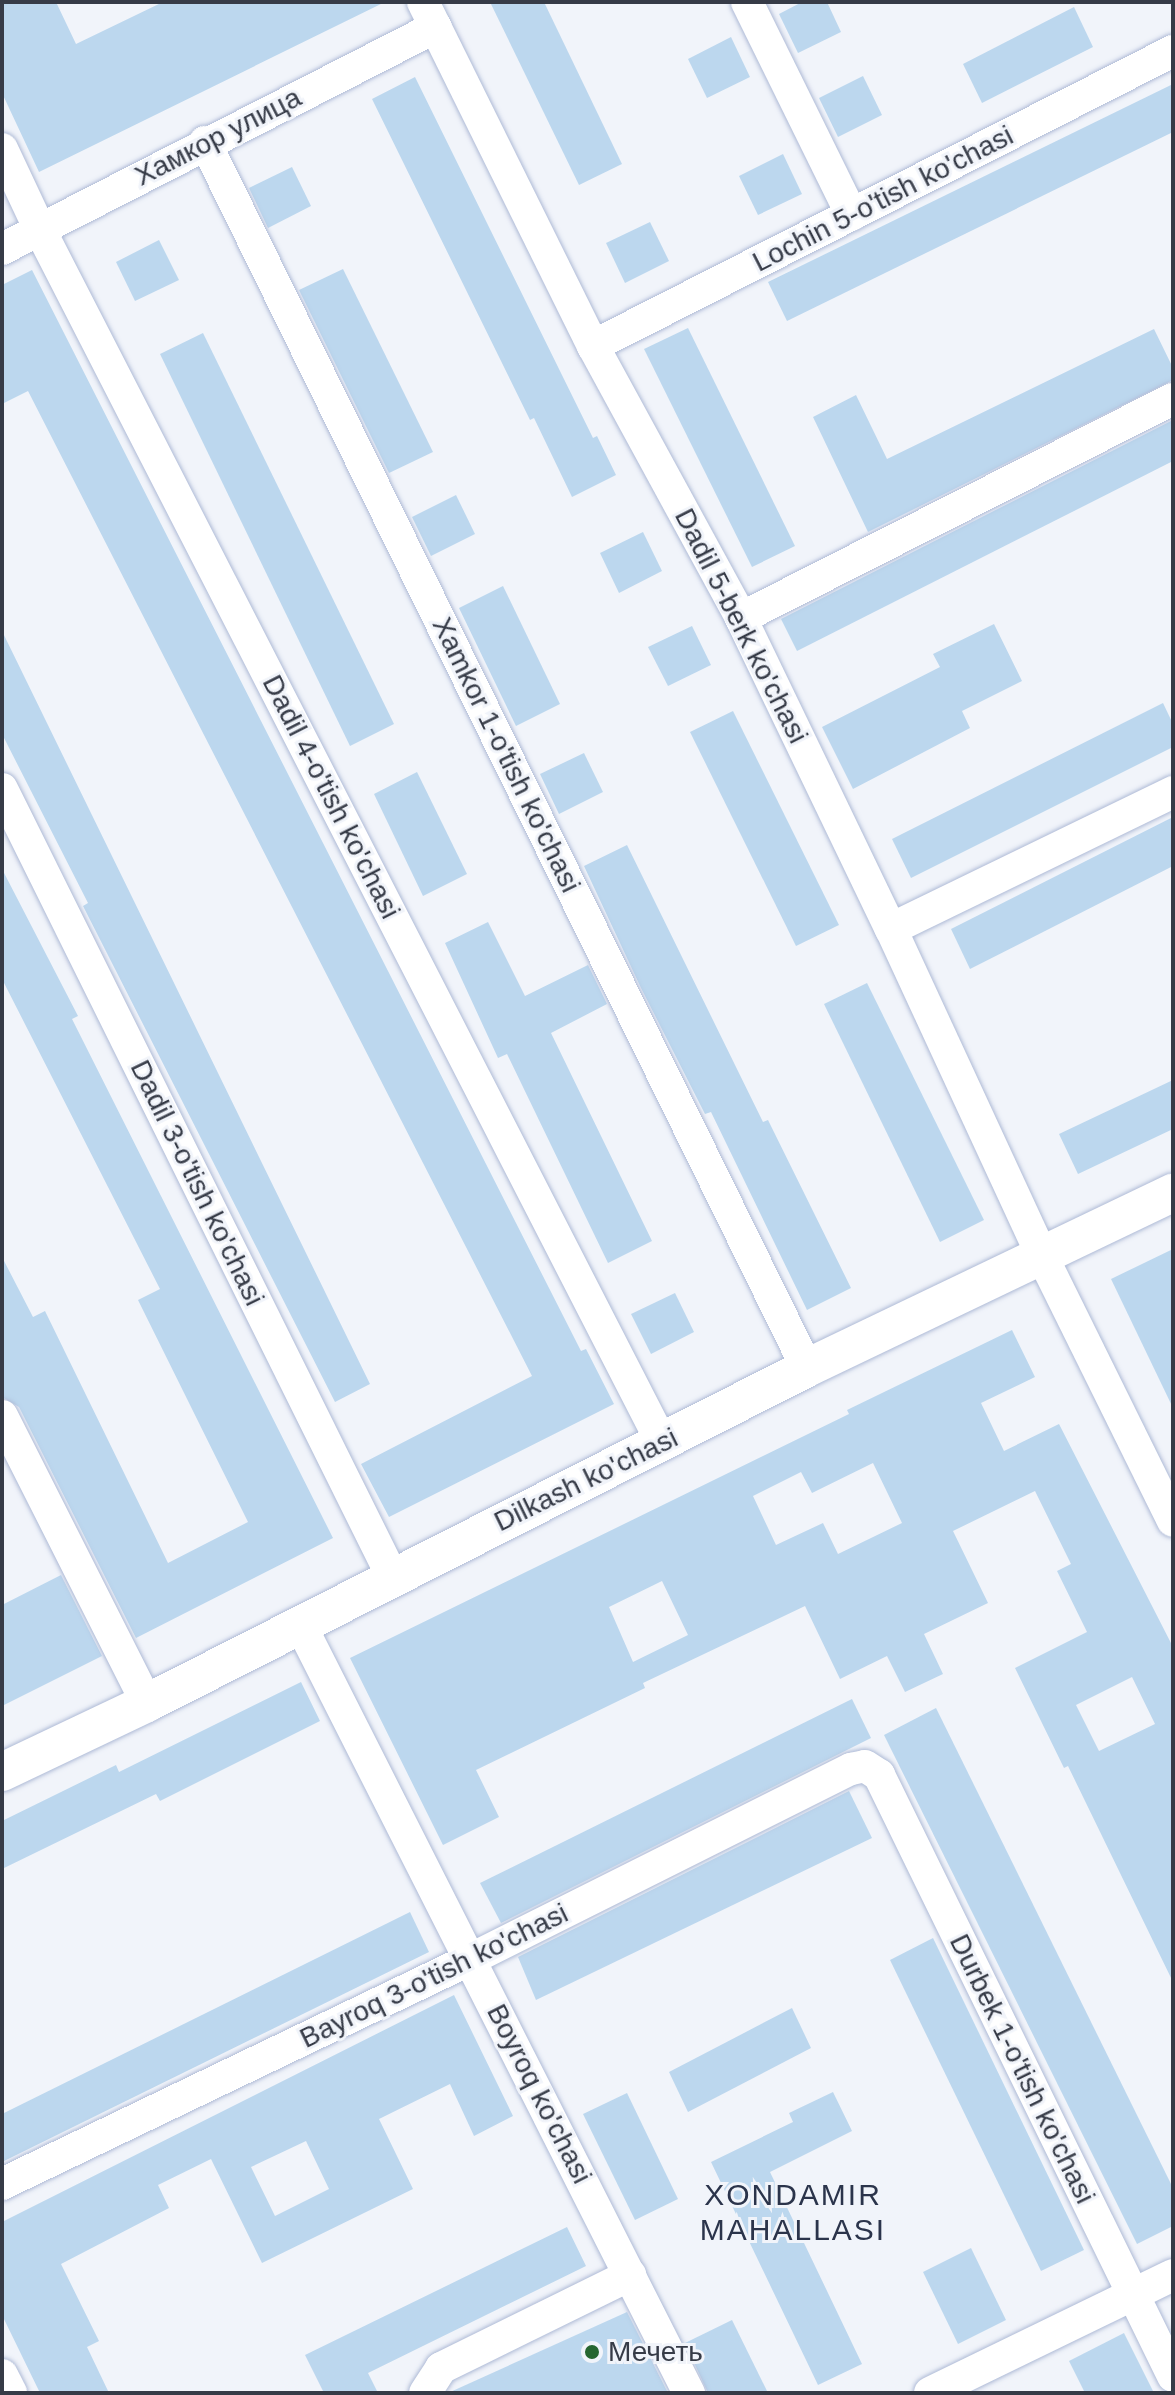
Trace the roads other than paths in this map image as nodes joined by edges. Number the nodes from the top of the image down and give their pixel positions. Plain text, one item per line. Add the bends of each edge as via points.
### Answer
1 (747, 2) edge
2 (429, 14) edge
3 (1173, 51) edge
4 (205, 142) junction
5 (2, 149) edge
6 (852, 215) junction
7 (40, 230) junction
8 (2, 249) edge
9 (593, 346) junction
10 (1173, 399) edge
11 (741, 618) junction
12 (2, 789) edge
13 (1173, 792) edge
14 (891, 929) junction
15 (1173, 1193) edge
16 (1043, 1258) junction
17 (807, 1368) junction
18 (2, 1416) edge
19 (662, 1443) junction
20 (1173, 1521) edge
21 (392, 1576) junction
22 (301, 1626) junction
23 (147, 1703) junction
24 (865, 1766) joint
25 (2, 1772) edge
26 (471, 1959) junction
27 (2, 2184) edge
28 (630, 2275) junction
29 (1173, 2275) edge
30 (1132, 2294) junction
31 (2, 2375) edge
32 (1173, 2376) edge
33 (11, 2393) edge
34 (425, 2393) edge
35 (689, 2393) edge
36 (930, 2393) edge

1 - 6 street
2 - 4 street, Хамкор улица
2 - 9 street, Dadil 5-berk ko'chasi
3 - 6 street, Lochin 5-o'tish ko'chasi
4 - 7 street, Хамкор улица
4 - 17 street, Xamkor 1-o'tish ko'chasi
5 - 7 street, Dadil 4-o'tish ko'chasi
6 - 9 street, Lochin 5-o'tish ko'chasi
7 - 8 street, Хамкор улица
7 - 19 street, Dadil 4-o'tish ko'chasi
9 - 11 street, Dadil 5-berk ko'chasi
10 - 11 street
11 - 14 street, Dadil 5-berk ko'chasi
12 - 21 street, Dadil 3-o'tish ko'chasi
13 - 14 street
14 - 16 street, Dadil 5-berk ko'chasi
15 - 16 street, Dilkash ko'chasi
16 - 17 street, Dilkash ko'chasi
16 - 20 street, Dadil 5-berk ko'chasi
17 - 19 street, Dilkash ko'chasi
18 - 23 street
19 - 21 street, Dilkash ko'chasi
21 - 22 street, Dilkash ko'chasi
22 - 23 street, Dilkash ko'chasi
22 - 26 street, Boyroq ko'chasi
23 - 25 street, Dilkash ko'chasi
24 - 26 street, Bayroq 3-o'tish ko'chasi
24 - 30 street, Durbek 1-o'tish ko'chasi via 879,1775
26 - 27 street, Bayroq 3-o'tish ko'chasi
26 - 28 street, Boyroq ko'chasi
28 - 34 street via 441,2368
28 - 35 street, Boyroq ko'chasi
29 - 30 street
30 - 32 street, Durbek 1-o'tish ko'chasi
30 - 36 street
31 - 33 street

